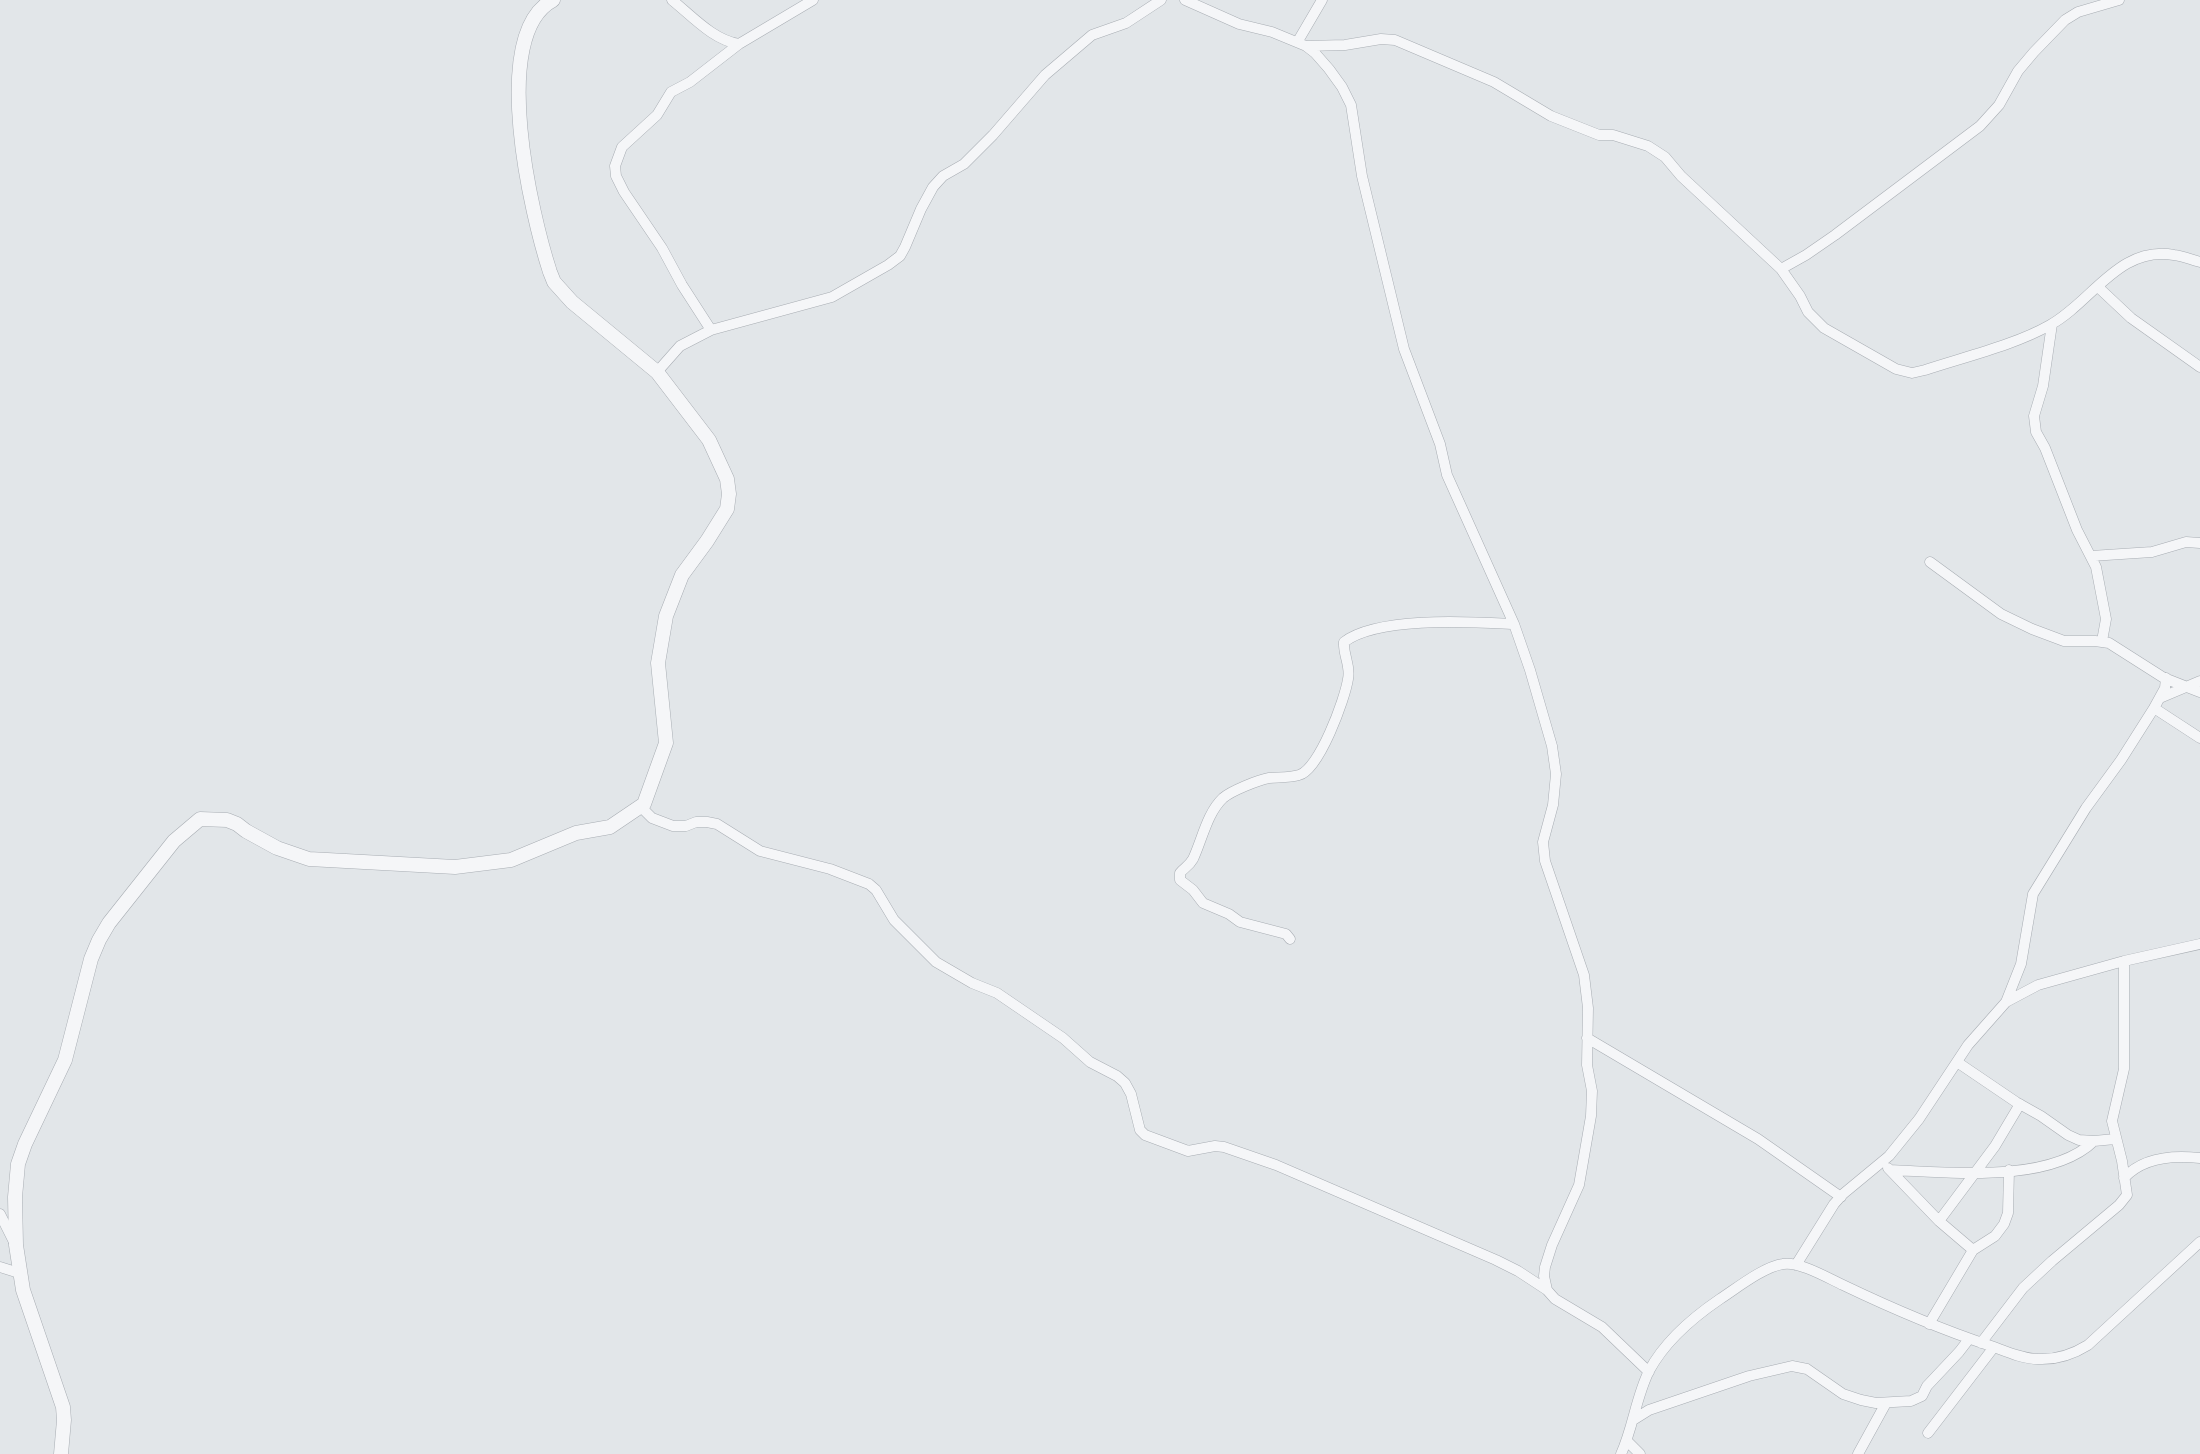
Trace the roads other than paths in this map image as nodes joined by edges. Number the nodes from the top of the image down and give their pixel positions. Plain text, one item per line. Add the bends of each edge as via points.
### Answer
1 (553, 0) edge
2 (672, 0) edge
3 (813, 0) edge
4 (1161, 0) edge
5 (1185, 0) edge
6 (1322, 0) edge
7 (2119, 0) edge
8 (1302, 43) junction
9 (739, 44) junction
10 (2200, 262) edge
11 (1781, 269) junction
12 (2098, 286) junction
13 (2052, 324) junction
14 (711, 330) junction
15 (2200, 368) edge
16 (657, 372) junction
17 (2200, 543) edge
18 (2091, 556) junction
19 (1930, 562) dead end
20 (1514, 624) junction
21 (2102, 641) junction
22 (2166, 678) junction
23 (2200, 681) edge
24 (2188, 687) junction
25 (2200, 692) edge
26 (2160, 698) junction
27 (2154, 708) junction
28 (2200, 738) edge
29 (644, 804) junction
30 (1290, 939) dead end
31 (2200, 944) edge
32 (2124, 961) junction
33 (2006, 1002) junction
34 (1587, 1038) junction
35 (1957, 1062) junction
36 (2020, 1104) junction
37 (2115, 1139) junction
38 (2094, 1141) junction
39 (2200, 1158) edge
40 (1882, 1162) junction
41 (2122, 1162) junction
42 (2133, 1169) junction
43 (1890, 1170) junction
44 (2009, 1170) junction
45 (1973, 1174) junction
46 (2124, 1178) junction
47 (1841, 1197) junction
48 (0, 1214) edge
49 (1939, 1221) junction
50 (2200, 1242) edge
51 (16, 1245) junction
52 (1973, 1250) junction
53 (1796, 1265) junction
54 (0, 1267) edge
55 (20, 1273) junction
56 (1547, 1290) junction
57 (1930, 1324) junction
58 (1969, 1338) junction
59 (1981, 1343) junction
60 (1994, 1348) junction
61 (1649, 1372) junction
62 (1886, 1403) junction
63 (1633, 1420) junction
64 (1928, 1433) dead end
65 (1627, 1441) junction
66 (61, 1454) edge
67 (1621, 1454) edge
68 (1640, 1454) edge
69 (1858, 1454) edge

1 - 16 street via 539,12 530,27 520,56 519,107 524,166 546,261 554,282 572,302
2 - 9 street via 714,34
3 - 9 street
4 - 14 street via 1126,23 1092,35 1045,75 964,164 943,176 933,187 900,256 888,265 832,296
5 - 8 street via 1239,24
6 - 8 street
7 - 11 street via 2078,12 2065,20 2018,71 1999,105 1980,126 1836,235
8 - 11 street via 1345,45 1395,40 1494,82 1550,116 1599,135 1613,135 1648,146 1664,157
8 - 20 street via 1329,68 1351,104 1362,176 1404,349 1440,444 1447,475
9 - 14 street via 690,82 671,92 657,115 622,147 615,166 624,192
10 - 12 street via 2174,254 2137,258 2120,266
11 - 13 street via 1808,312 1824,328 1884,364 1912,373 2033,334
12 - 13 street
12 - 15 street via 2131,318
13 - 18 street via 2043,386 2034,416 2036,432 2076,530
14 - 16 street via 680,346
16 - 29 street via 709,440 727,479 729,494 727,509 682,575 666,616 658,663 666,743
17 - 18 street via 2186,542 2152,552
18 - 21 street via 2101,585 2106,619
19 - 21 street via 2001,614 2032,629 2064,641
20 - 30 street via 1402,624 1348,639 1344,642 1348,680 1326,743 1312,765 1299,775 1266,778 1221,800 1207,823 1192,860 1180,873 1180,880 1203,903 1240,922 1286,934
20 - 34 street via 1552,746 1556,774 1553,805 1543,842 1545,861 1584,975
21 - 22 street
22 - 24 street
22 - 26 street
23 - 24 street
24 - 25 street
24 - 26 street
26 - 27 street
27 - 28 street
27 - 33 street via 2033,894 2021,964
29 - 51 street via 610,827 576,833 511,860 456,866 309,859 277,848 227,820 200,820 174,841 99,940 85,976 65,1060 18,1164 14,1197
29 - 56 street via 644,810 652,818 673,826 696,822 717,824 760,850 830,869 869,884 894,920 936,962 997,993 1125,1084 1131,1094 1140,1130 1145,1136 1188,1151 1224,1147 1276,1165 1496,1260
31 - 32 street
32 - 33 street via 2038,986
32 - 37 street via 2124,1069 2112,1121
33 - 35 street
34 - 47 street via 1758,1139
34 - 56 street via 1587,1065 1592,1091 1586,1152 1579,1185 1545,1267
35 - 36 street
35 - 40 street via 1919,1119
36 - 38 street via 2068,1135
36 - 45 street
37 - 38 street
37 - 41 street
38 - 44 street via 2076,1155 2053,1164
39 - 42 street via 2171,1157
40 - 43 street
40 - 47 street
41 - 42 street
41 - 46 street
42 - 46 street
43 - 45 street
43 - 49 street
44 - 45 street
44 - 52 street via 2008,1213 2004,1224 1995,1236
45 - 49 street
46 - 59 street via 2127,1194 2124,1200 2023,1288
47 - 53 street
48 - 51 street
49 - 52 street
50 - 60 street via 2088,1345 2072,1354 2037,1359
51 - 55 street
52 - 57 street
53 - 57 street
53 - 61 street via 1771,1268 1702,1312 1666,1346
54 - 55 street
55 - 66 street via 63,1407
56 - 61 street via 1555,1299 1602,1326
57 - 58 street
58 - 59 street
58 - 62 street via 1918,1399
59 - 60 street
60 - 64 street
61 - 63 street
62 - 63 street via 1851,1397 1807,1369 1792,1366 1749,1376 1649,1410
62 - 69 street
63 - 65 street
65 - 67 street
65 - 68 street

